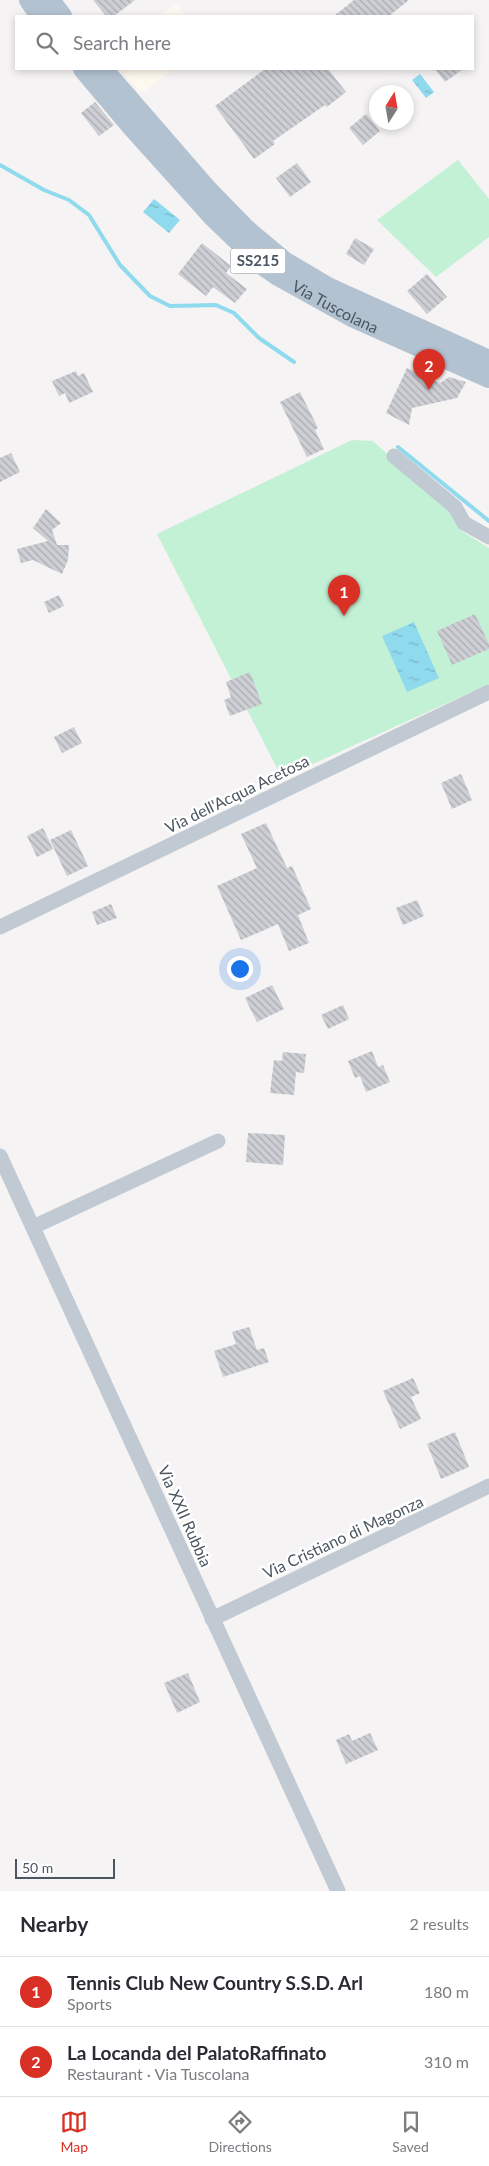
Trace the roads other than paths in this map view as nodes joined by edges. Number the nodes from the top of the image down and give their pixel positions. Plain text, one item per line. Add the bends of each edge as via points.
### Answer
1 (29, 0) edge
2 (50, 0) edge
3 (39, 15) edge
4 (61, 15) edge
5 (85, 70) edge
6 (104, 70) edge
7 (489, 360) edge
8 (489, 378) edge
9 (394, 456) dead end
10 (489, 538) edge
11 (489, 692) edge
12 (0, 927) edge
13 (218, 1141) dead end
14 (0, 1156) edge
15 (33, 1227) junction
16 (489, 1486) edge
17 (212, 1618) junction
18 (338, 1891) edge

1 - 3 main road
2 - 4 main road
5 - 8 main road, Via Tuscolana / SS215 via 213,217 265,267 352,316
6 - 7 main road, Via Tuscolana / SS215 via 208,190 246,229 284,261 328,287
9 - 10 street via 455,507 464,523
11 - 12 street, Via dell'Acqua Acetosa
13 - 15 street
14 - 15 street, Via XXII Rubbia
15 - 17 street, Via XXII Rubbia
16 - 17 street, Via Cristiano di Magonza
17 - 18 street, Via XXII Rubbia

